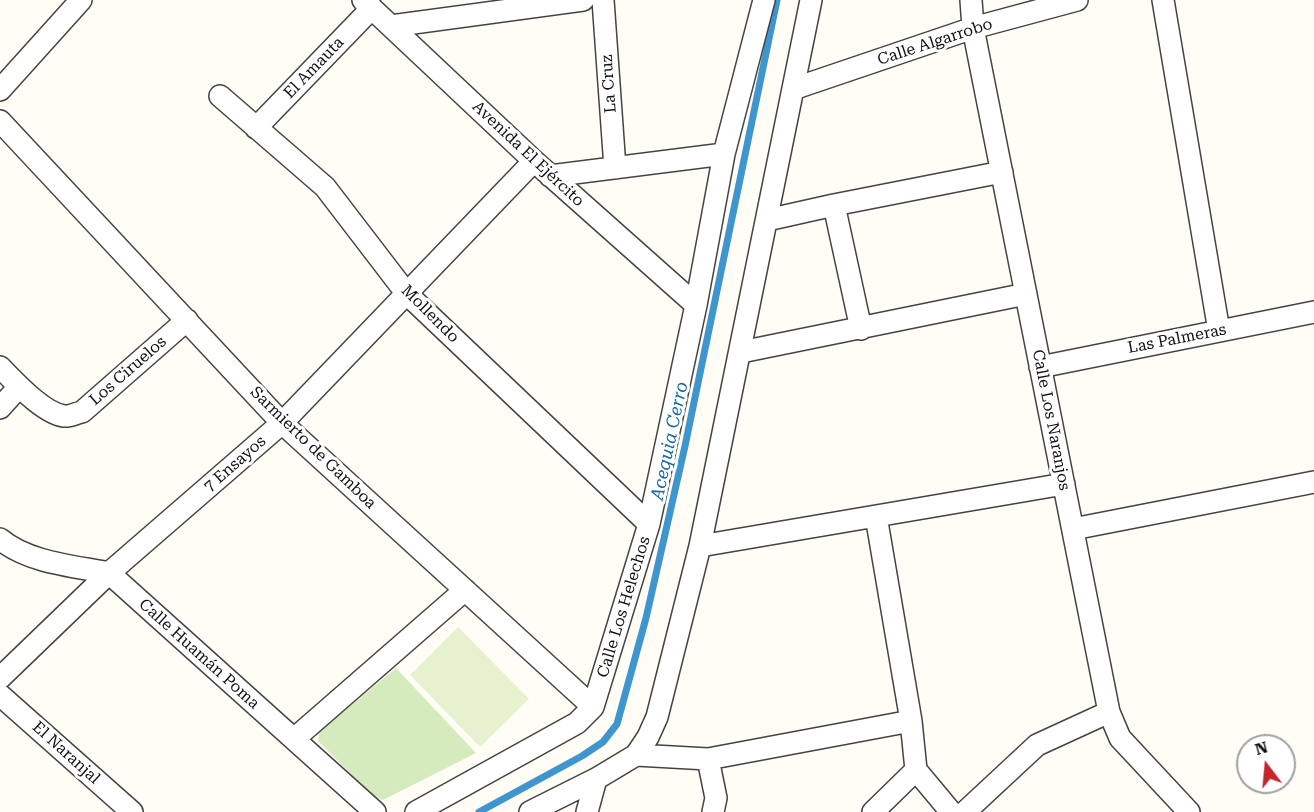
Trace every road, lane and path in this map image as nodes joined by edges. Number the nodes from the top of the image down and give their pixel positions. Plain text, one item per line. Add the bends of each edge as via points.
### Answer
1 (81, 0) edge
2 (583, 0) edge
3 (603, 0) edge
4 (764, 0) edge
5 (811, 0) edge
6 (971, 0) edge
7 (1077, 0) edge
8 (1163, 0) edge
9 (367, 4) edge
10 (391, 26) junction
11 (973, 28) junction
12 (793, 88) junction
13 (0, 90) edge
14 (220, 96) dead end
15 (0, 121) edge
16 (256, 128) junction
17 (724, 154) junction
18 (534, 161) junction
19 (615, 168) junction
20 (1002, 171) junction
21 (550, 176) junction
22 (834, 205) junction
23 (767, 220) junction
24 (407, 294) junction
25 (1026, 294) junction
26 (696, 305) junction
27 (1314, 312) edge
28 (187, 320) junction
29 (861, 329) junction
30 (1219, 331) junction
31 (741, 352) junction
32 (0, 367) edge
33 (1040, 367) junction
34 (20, 387) junction
35 (0, 408) edge
36 (282, 423) junction
37 (1314, 482) edge
38 (1064, 484) junction
39 (876, 516) junction
40 (649, 524) junction
41 (1073, 529) junction
42 (0, 539) edge
43 (700, 546) junction
44 (109, 573) junction
45 (465, 590) junction
46 (0, 678) edge
47 (0, 695) edge
48 (593, 706) junction
49 (1109, 712) junction
50 (911, 721) junction
51 (294, 740) junction
52 (636, 755) junction
53 (708, 759) junction
54 (916, 770) junction
55 (596, 779) junction
56 (132, 812) edge
57 (375, 812) edge
58 (416, 812) edge
59 (530, 812) edge
60 (587, 812) edge
61 (713, 812) edge
62 (873, 812) edge
63 (951, 812) edge
64 (965, 812) edge
65 (1189, 812) edge

1 - 13 street
2 - 10 street
3 - 19 street, La Cruz
4 - 17 street
5 - 12 street
6 - 11 street, Calle Los Naranjos
7 - 11 street, Calle Algarrobo
8 - 30 street
9 - 10 street, Avenida El Ejército
9 - 16 street, El Amauta
10 - 18 street, Avenida El Ejército
11 - 12 street, Calle Algarrobo
11 - 20 street, Calle Los Naranjos
12 - 23 street
14 - 16 street, Mollendo
15 - 28 street, Sarmierto de Gamboa
16 - 24 street, Mollendo via 325,187
17 - 19 street
17 - 26 street
18 - 21 street, Avenida El Ejército
18 - 24 street, 7 Ensayos
19 - 21 street
20 - 22 street
20 - 25 street, Calle Los Naranjos
21 - 26 street, Avenida El Ejército
22 - 23 street
22 - 29 street
23 - 31 street
24 - 36 street, 7 Ensayos
24 - 40 street, Mollendo
25 - 29 street
25 - 33 street, Calle Los Naranjos
26 - 40 street, Calle Los Helechos
27 - 30 street, Las Palmeras
28 - 34 street, Los Ciruelos via 82,412 65,417 51,412
28 - 36 street, Sarmierto de Gamboa
29 - 31 street
30 - 33 street, Las Palmeras
31 - 43 street
32 - 34 street
33 - 38 street, Calle Los Naranjos
34 - 35 street
36 - 44 street, 7 Ensayos
36 - 45 street, Sarmierto de Gamboa
37 - 41 street
38 - 39 street
38 - 41 street, Calle Los Naranjos
39 - 43 street
39 - 50 street
40 - 48 street, Calle Los Helechos
41 - 49 street, Calle Los Naranjos
42 - 44 street via 10,547 51,562
43 - 52 street via 657,717
44 - 46 street, 7 Ensayos
44 - 51 street, Calle Huamán Poma
45 - 48 street, Sarmierto de Gamboa
45 - 51 street
47 - 56 street, El Naranjal
48 - 58 street via 577,723
49 - 64 street via 1037,745
49 - 65 street, Calle Los Naranjos via 1120,738
50 - 53 street
50 - 54 street
51 - 57 street, Calle Huamán Poma
52 - 53 street
52 - 55 street
53 - 61 street via 716,798
54 - 62 street
54 - 63 street
55 - 59 street
55 - 60 street

